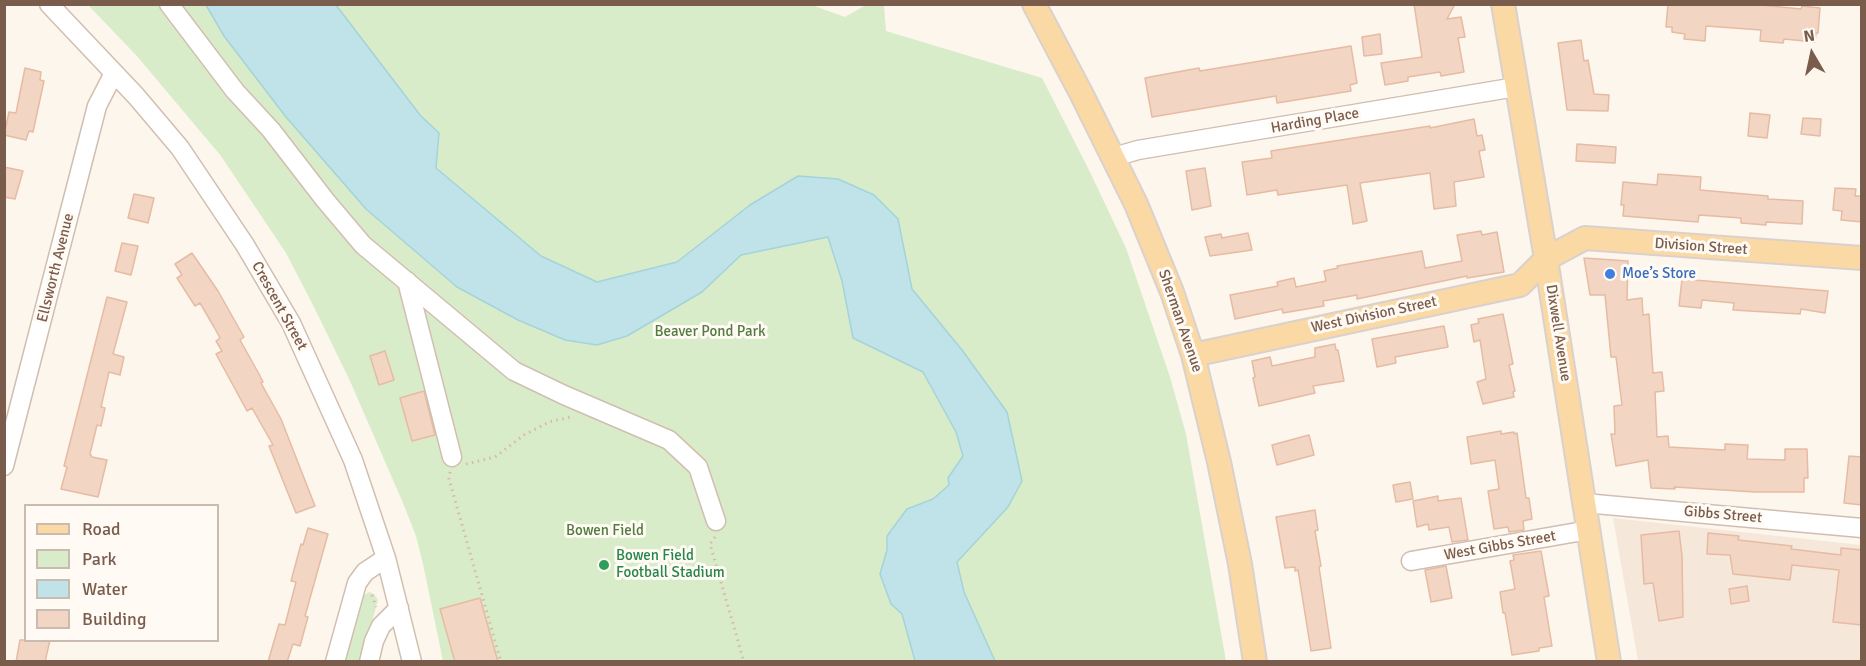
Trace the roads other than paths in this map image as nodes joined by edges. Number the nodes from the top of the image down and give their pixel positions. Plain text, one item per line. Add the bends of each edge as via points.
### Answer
1 (48, 4) edge
2 (169, 4) edge
3 (1034, 4) edge
4 (1503, 4) edge
5 (114, 73) junction
6 (1516, 87) junction
7 (1114, 157) junction
8 (1862, 258) edge
9 (1546, 259) junction
10 (407, 280) junction
11 (1193, 355) junction
12 (451, 463) road end
13 (4, 466) edge
14 (1584, 503) junction
15 (716, 520) road end
16 (1862, 528) edge
17 (1588, 530) junction
18 (386, 558) junction
19 (1411, 561) dead end
20 (399, 608) junction
21 (334, 662) edge
22 (369, 662) edge
23 (412, 662) edge
24 (1255, 662) edge
25 (1609, 662) edge

1 - 5 street, Crescent Street
2 - 10 street via 235,91 363,245
3 - 7 main road, Sherman Avenue
4 - 6 main road, Dixwell Avenue
5 - 13 street, Ellsworth Avenue via 97,106
5 - 18 street, Crescent Street via 180,148 245,244 291,323 353,460
6 - 7 street, Harding Place
6 - 9 main road, Dixwell Avenue
7 - 11 main road, Sherman Avenue via 1154,246
8 - 9 main road, Division Street via 1585,238
9 - 11 main road, West Division Street via 1520,285
9 - 14 main road, Dixwell Avenue
10 - 12 street
10 - 15 street via 514,371 669,440 698,467
11 - 24 main road, Sherman Avenue via 1219,462
14 - 16 street, Gibbs Street
14 - 17 main road, Dixwell Avenue
17 - 19 street, West Gibbs Street
17 - 25 main road, Dixwell Avenue
18 - 20 street, Crescent Street
18 - 21 street via 365,572 357,583
20 - 22 street via 381,626
20 - 23 street, Crescent Street

